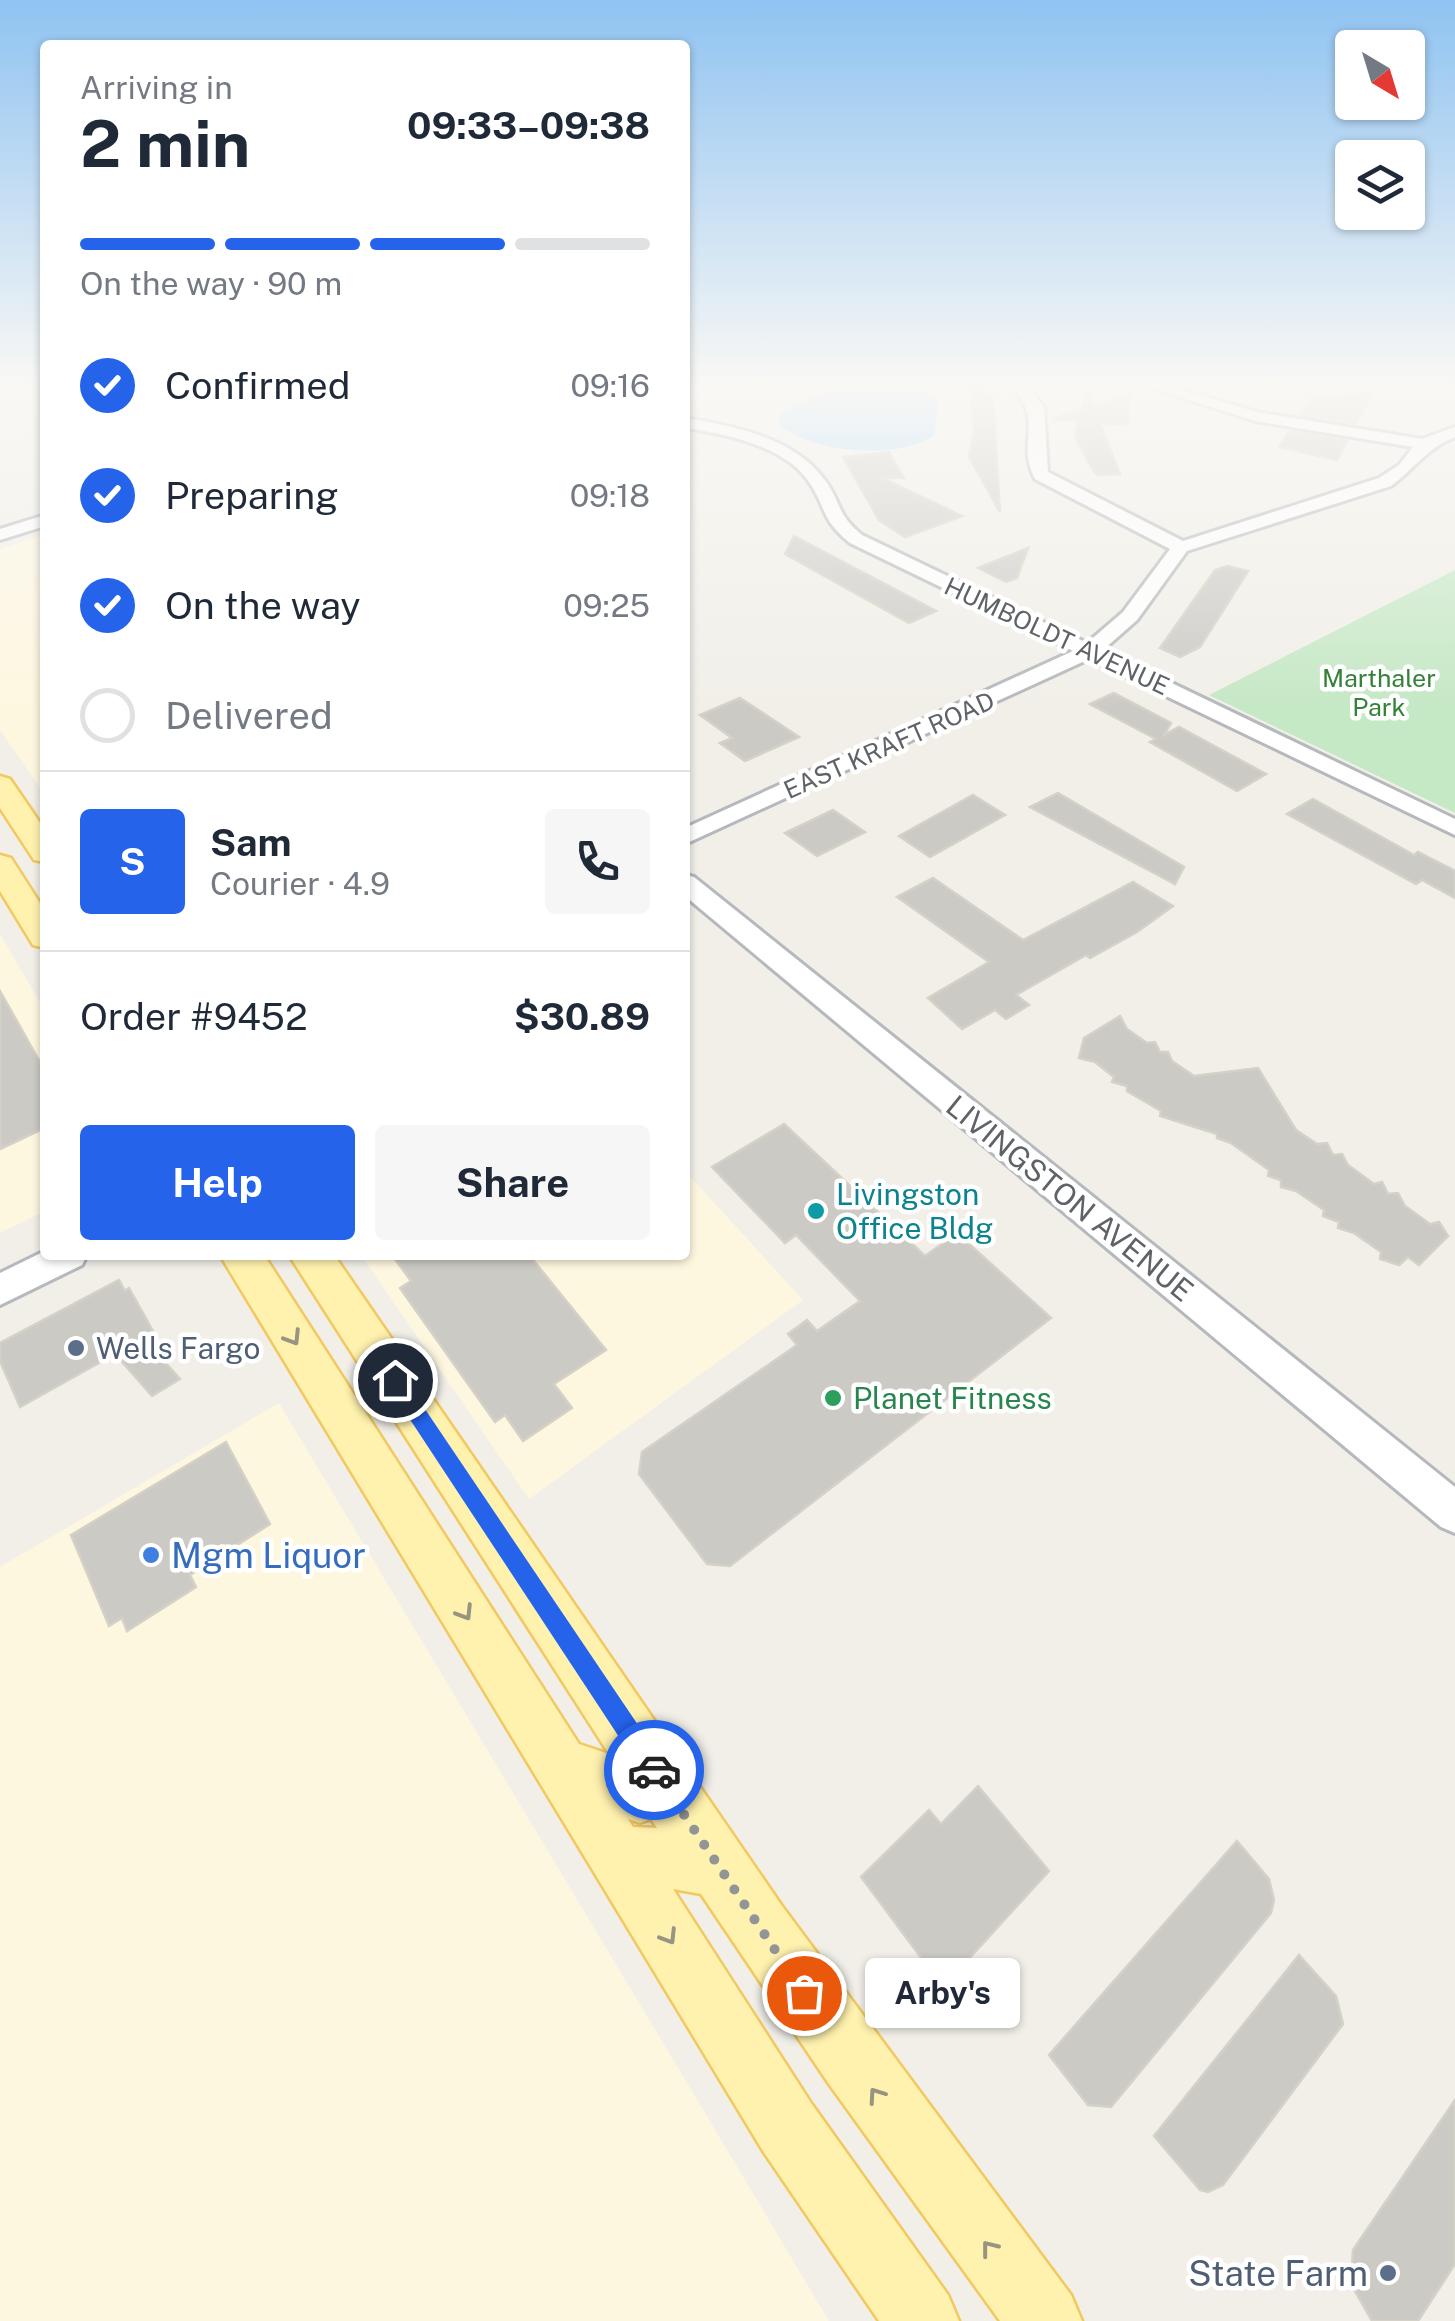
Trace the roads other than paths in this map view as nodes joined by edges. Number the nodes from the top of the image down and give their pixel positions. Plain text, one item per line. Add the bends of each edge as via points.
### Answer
1 (823, 493) edge
2 (1077, 493) edge
3 (1349, 493) edge
4 (40, 520) edge
5 (0, 532) edge
6 (1181, 547) junction
7 (1092, 649) junction
8 (0, 786) edge
9 (1455, 828) edge
10 (690, 835) edge
11 (40, 846) edge
12 (0, 865) edge
13 (690, 888) edge
14 (40, 930) edge
15 (60, 1260) edge
16 (244, 1260) edge
17 (313, 1260) edge
18 (0, 1290) edge
19 (1455, 1512) edge
20 (561, 1766) junction
21 (665, 1786) junction
22 (617, 1856) junction
23 (720, 1870) junction
24 (922, 2321) edge
25 (1045, 2321) edge

1 - 7 street, HUMBOLDT AVENUE via 831,516 856,539 998,611
2 - 6 street
3 - 6 street
4 - 5 street
6 - 7 street, EAST KRAFT ROAD via 1130,616
7 - 9 street, HUMBOLDT AVENUE
7 - 10 street, EAST KRAFT ROAD
8 - 11 main road
12 - 14 main road
13 - 19 street, LIVINGSTON AVENUE
15 - 18 street
16 -> 20 main road
17 - 21 main road
20 - 21 main road via 640,1794
20 - 22 main road
21 - 23 main road
22 - 23 main road via 682,1859
22 -> 24 main road via 787,2127
25 -> 23 main road via 932,2175

